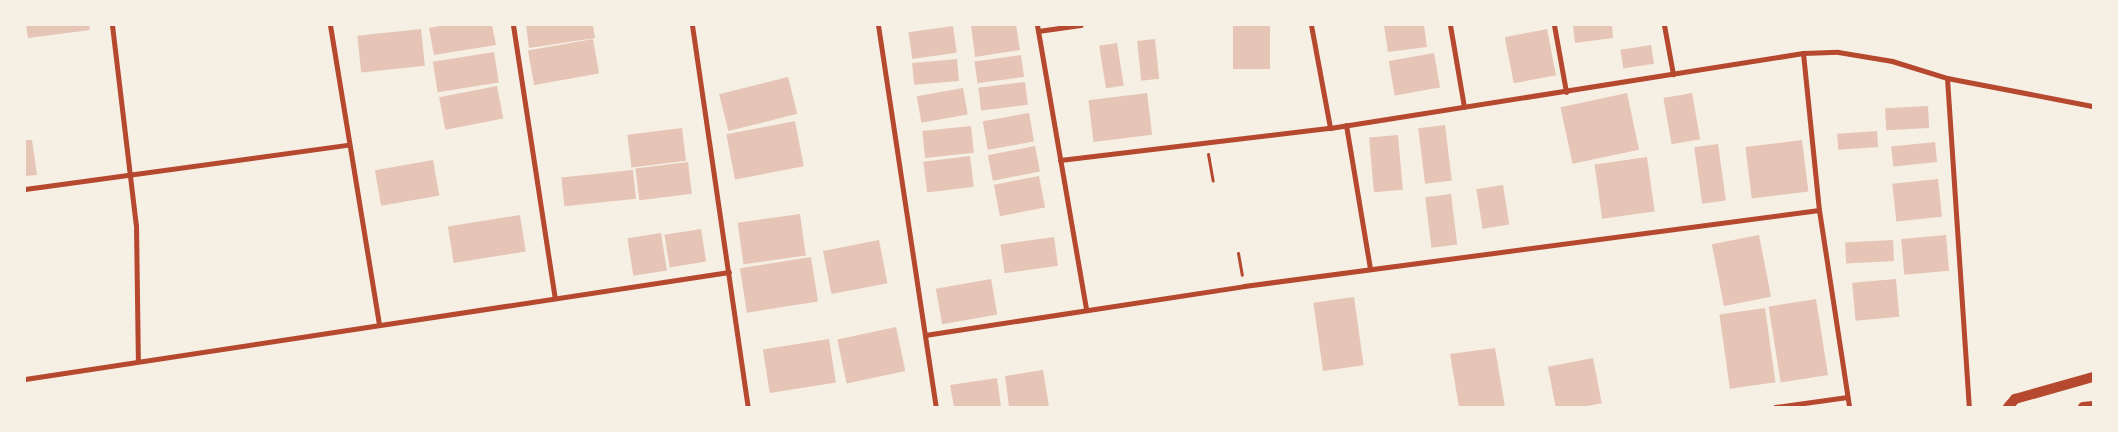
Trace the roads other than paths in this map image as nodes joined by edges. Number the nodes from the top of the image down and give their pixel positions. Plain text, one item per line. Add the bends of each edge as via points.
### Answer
1 (112, 25) edge
2 (330, 25) edge
3 (513, 25) edge
4 (692, 25) edge
5 (878, 25) edge
6 (1081, 25) edge
7 (1311, 25) edge
8 (1450, 25) edge
9 (1554, 25) edge
10 (1664, 25) edge
11 (1038, 28) edge
12 (1803, 53) junction
13 (1673, 74) junction
14 (1947, 78) junction
15 (1566, 92) junction
16 (2093, 106) edge
17 (1464, 107) junction
18 (1346, 125) junction
19 (1330, 128) junction
20 (347, 145) junction
21 (1060, 160) junction
22 (131, 174) junction
23 (25, 189) edge
24 (1819, 210) junction
25 (1370, 268) junction
26 (729, 272) junction
27 (555, 298) junction
28 (1086, 310) junction
29 (379, 325) junction
30 (925, 335) junction
31 (138, 361) junction
32 (2093, 377) edge
33 (25, 379) edge
34 (1847, 397) junction
35 (2093, 406) edge
36 (748, 407) edge
37 (936, 407) edge
38 (1775, 407) edge
39 (1849, 407) edge
40 (1969, 407) edge
41 (2008, 407) edge
42 (2083, 407) edge

1 - 22 street
2 - 20 street
3 - 27 street
4 - 26 street
5 - 30 street
6 - 11 street
7 - 19 street
8 - 17 street
9 - 15 street
10 - 13 street
11 - 21 street
12 - 13 street
12 - 14 street via 1847,53 1892,61
12 - 24 street
13 - 15 street
14 - 16 street
14 - 40 street
15 - 17 street
17 - 18 street
18 - 19 street
18 - 25 street
19 - 21 street
20 - 22 street
20 - 29 street
21 - 28 street
22 - 23 street
22 - 31 street via 136,225
24 - 25 street
24 - 34 street
25 - 28 street
26 - 27 street
26 - 36 street
27 - 29 street
28 - 30 street
29 - 31 street
30 - 37 street
31 - 33 street
32 - 41 main road via 2016,399
34 - 38 street
34 - 39 street
35 - 42 main road

